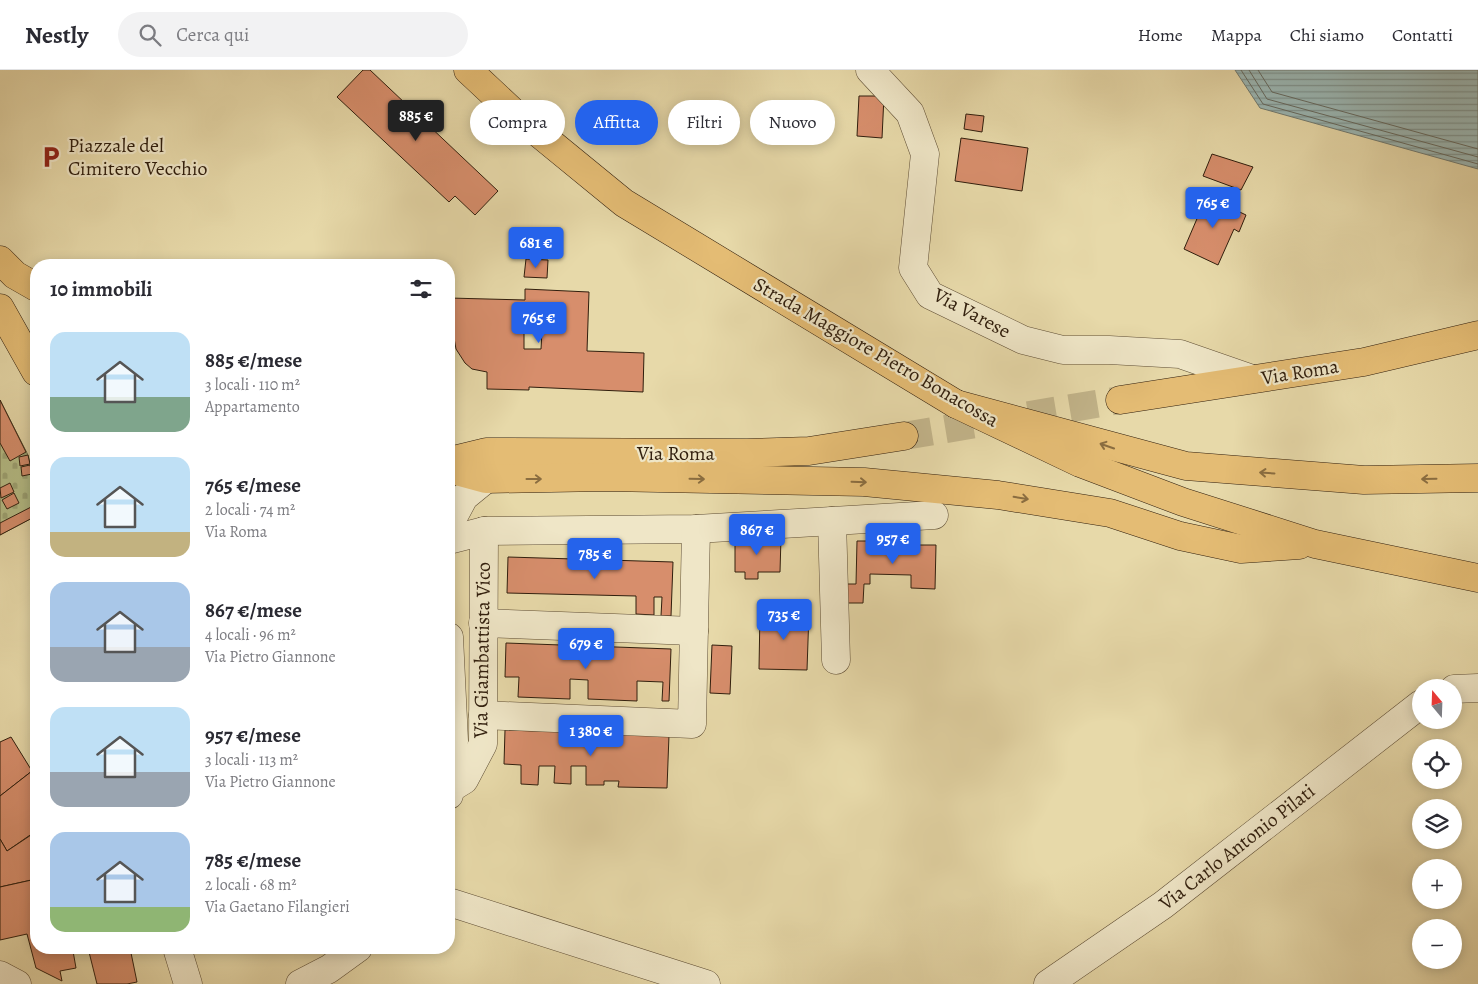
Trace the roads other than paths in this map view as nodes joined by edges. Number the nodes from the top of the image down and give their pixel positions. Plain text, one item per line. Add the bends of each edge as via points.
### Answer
1 (468, 70) edge
2 (870, 70) edge
3 (0, 260) edge
4 (30, 284) edge
5 (0, 308) edge
6 (1478, 335) edge
7 (30, 361) edge
8 (1252, 379) junction
9 (1120, 400) tunnel mouth
10 (956, 404) junction
11 (904, 436) tunnel mouth
12 (455, 460) edge
13 (455, 471) edge
14 (1478, 478) edge
15 (486, 479) junction
16 (455, 514) edge
17 (934, 515) dead end
18 (832, 521) junction
19 (696, 529) junction
20 (484, 531) junction
21 (455, 538) edge
22 (1315, 544) junction
23 (1478, 578) edge
24 (483, 623) junction
25 (694, 631) junction
26 (836, 660) dead end
27 (1478, 688) edge
28 (1462, 689) edge
29 (1412, 711) edge
30 (483, 715) junction
31 (455, 788) edge
32 (455, 904) edge
33 (179, 954) edge
34 (350, 954) edge
35 (0, 975) edge
36 (17, 984) edge
37 (188, 984) edge
38 (300, 984) edge
39 (706, 984) edge
40 (1048, 984) edge

1 - 10 main road, Strada Maggiore Pietro Bonacossa via 514,113 624,203
2 - 8 street, Via Varese via 910,113 925,154 913,268 930,295 1023,340 1062,350 1180,354
3 - 4 main road via 15,275
5 - 7 main road
6 - 8 main road, Via Roma via 1364,362
8 - 9 main road, Via Roma
14 -> 10 main road via 1364,480 1186,466
10 - 22 main road, Strada Maggiore Pietro Bonacossa via 1080,463 1182,502
11 - 12 main road, Via Roma via 809,451 486,452
13 - 15 main road
15 - 16 street via 464,498
15 -> 22 main road via 606,477 864,482 998,495 1110,513 1180,536 1241,549
17 - 18 street
18 - 19 street
18 - 26 street
19 - 20 street
19 - 25 street
20 - 21 street
20 - 24 street, Via Giambattista Vico
22 - 23 main road, Strada Maggiore Pietro Bonacossa
24 - 25 street
24 - 30 street, Via Giambattista Vico
25 - 30 street via 692,724
27 - 28 street
29 - 40 street, Via Carlo Antonio Pilati via 1163,905
30 - 31 street, Via Giambattista Vico via 483,744 464,780
32 - 39 street
33 - 37 street
34 - 38 street
35 - 36 street

